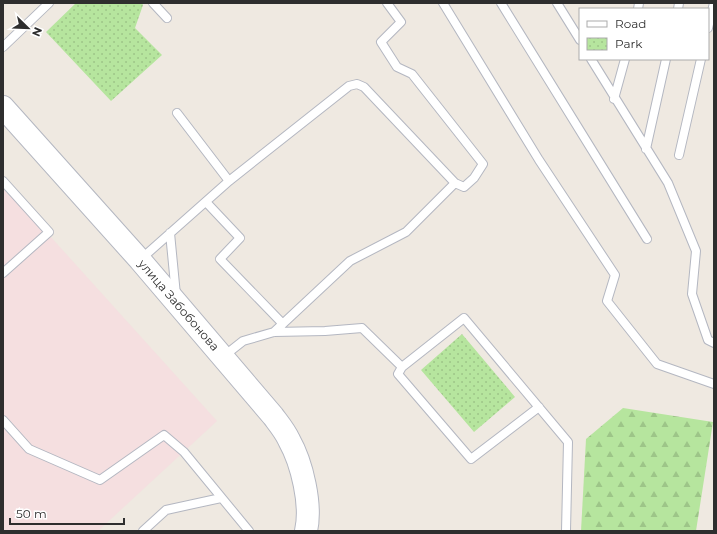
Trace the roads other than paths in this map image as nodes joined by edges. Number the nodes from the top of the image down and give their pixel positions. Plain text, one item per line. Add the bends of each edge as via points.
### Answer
1 (49, 3) edge
2 (153, 3) edge
3 (387, 3) edge
4 (443, 3) edge
5 (501, 3) edge
6 (557, 3) edge
7 (714, 3) edge
8 (167, 18) dead end
9 (709, 24) edge
10 (579, 38) edge
11 (3, 47) edge
12 (592, 60) edge
13 (625, 60) edge
14 (666, 60) edge
15 (701, 60) edge
16 (614, 99) junction
17 (3, 107) edge
18 (178, 113) dead end
19 (646, 149) junction
20 (678, 155) dead end
21 (3, 181) edge
22 (229, 181) junction
23 (455, 183) junction
24 (206, 202) junction
25 (170, 233) junction
26 (646, 238) dead end
27 (140, 260) junction
28 (3, 273) edge
29 (177, 302) junction
30 (282, 323) junction
31 (274, 332) junction
32 (714, 343) edge
33 (224, 356) junction
34 (402, 367) junction
35 (714, 384) edge
36 (539, 407) junction
37 (3, 420) edge
38 (221, 498) junction
39 (306, 529) edge
40 (143, 531) edge
41 (249, 531) edge
42 (566, 531) edge

1 - 11 lane
2 - 8 lane
3 - 23 lane via 401,22 381,42 397,66 412,74 483,164 464,187
4 - 35 lane via 539,160 615,275 608,301 657,364
5 - 26 lane
6 - 10 lane
7 - 9 lane
12 - 16 lane
13 - 16 lane
14 - 19 lane
15 - 20 lane
16 - 19 lane
17 - 27 street, улица Забобонова
18 - 22 lane
19 - 32 lane via 668,183 696,251 692,294 708,340
21 - 28 lane via 49,232
22 - 23 lane via 349,86 357,84 364,87
22 - 24 lane
23 - 30 lane via 406,232 350,261
24 - 25 lane
24 - 30 lane via 240,238 220,259
25 - 27 lane
25 - 29 lane
27 - 29 street, улица Забобонова
29 - 33 street, улица Забобонова
30 - 31 lane
31 - 33 lane via 243,341
31 - 34 lane via 362,328
33 - 39 street, улица Забобонова via 290,440 308,500
34 - 36 lane via 464,318
34 - 36 lane via 398,374 471,459
36 - 42 lane via 568,442
37 - 38 lane via 29,449 100,480 164,435 184,452
38 - 40 lane via 166,510
38 - 41 lane

